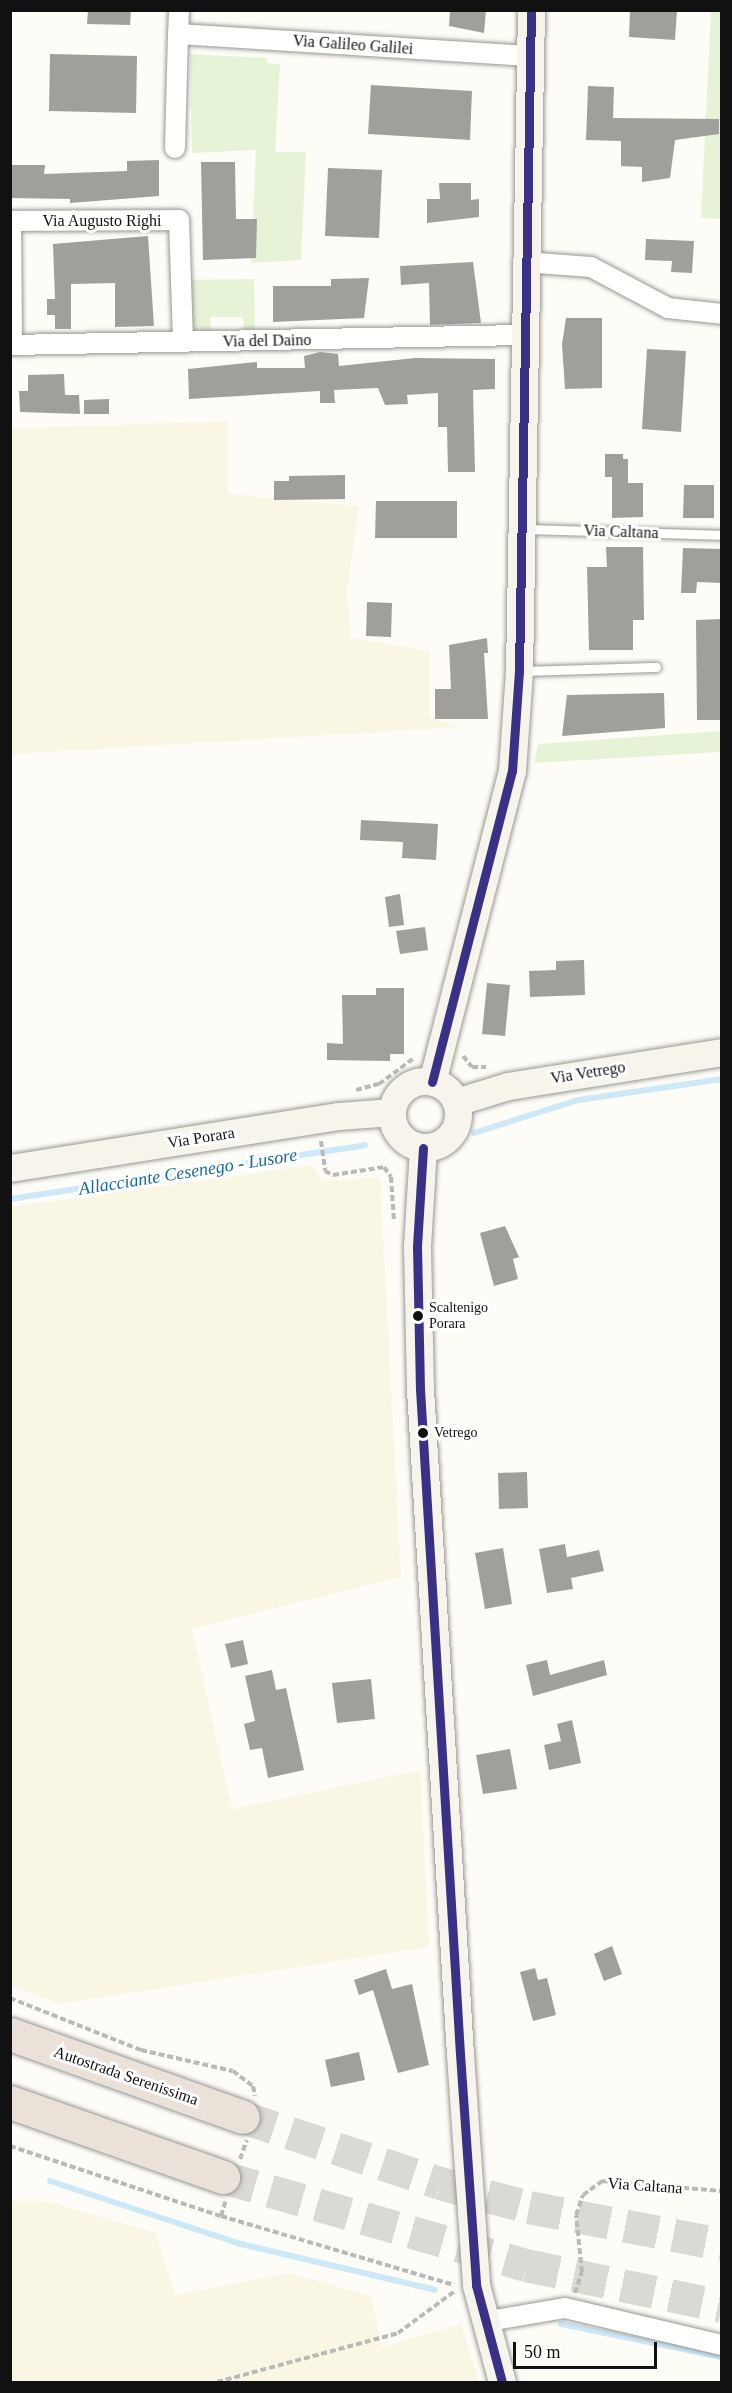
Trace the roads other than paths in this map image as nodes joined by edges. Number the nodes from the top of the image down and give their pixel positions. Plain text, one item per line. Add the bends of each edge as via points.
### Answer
1 (179, 10) edge
2 (531, 10) edge
3 (178, 34) junction
4 (529, 56) junction
5 (175, 148) dead end
6 (11, 221) edge
7 (525, 262) junction
8 (722, 314) edge
9 (523, 335) junction
10 (183, 342) junction
11 (11, 345) edge
12 (521, 528) junction
13 (722, 535) edge
14 (656, 667) dead end
15 (519, 671) junction
16 (722, 1052) edge
17 (432, 1082) junction
18 (456, 1102) junction
19 (392, 1112) junction
20 (423, 1148) junction
21 (10, 1168) edge
22 (10, 2034) edge
23 (10, 2102) edge
24 (243, 2117) tunnel mouth
25 (223, 2176) tunnel mouth
26 (483, 2322) junction
27 (722, 2345) edge
28 (502, 2382) edge

1 - 3 street
2 - 4 main road
3 - 4 street, Via Galileo Galilei
3 - 5 street
4 - 7 main road
6 - 10 street, Via Augusto Righi via 179,220
6 - 11 street, Via Augusto Righi
7 - 8 street via 591,267 668,308
7 - 9 main road
9 - 10 street, Via del Daino
9 - 12 main road
10 - 11 street, Via del Daino
12 - 13 lane, Via Caltana
12 - 15 main road
14 - 15 lane
15 - 17 main road via 512,771
16 - 18 main road, Via Vetrego via 508,1086
17 - 18 main road via 446,1089
17 - 19 main road via 421,1082 401,1091
18 - 20 main road via 456,1128 448,1139
19 - 20 main road via 400,1136
19 - 21 main road, Via Porara via 339,1116
20 - 26 main road via 417,1246 420,1389 468,2286
22 - 24 highway, Autostrada Serenissima
23 - 25 highway
26 - 27 street via 565,2307
26 - 28 main road

